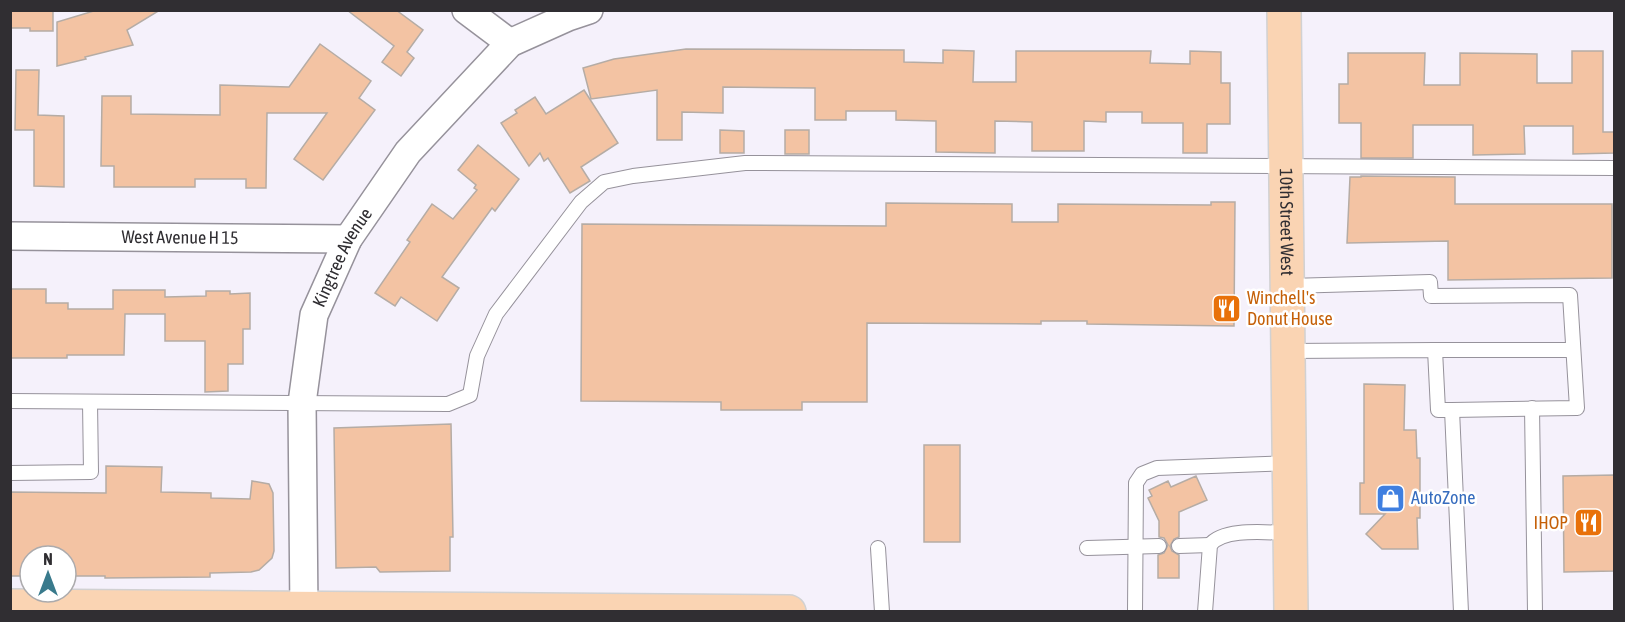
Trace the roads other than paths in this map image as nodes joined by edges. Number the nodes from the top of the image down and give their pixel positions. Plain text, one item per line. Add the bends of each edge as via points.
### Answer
1 (466, 10) edge
2 (589, 10) edge
3 (1284, 10) edge
4 (510, 42) junction
5 (1286, 167) junction
6 (1614, 168) edge
7 (10, 236) edge
8 (348, 239) junction
9 (1288, 286) junction
10 (1436, 350) junction
11 (1573, 350) junction
12 (1289, 351) junction
13 (10, 401) edge
14 (90, 402) junction
15 (302, 403) junction
16 (1532, 408) junction
17 (1452, 410) junction
18 (1290, 463) junction
19 (10, 472) edge
20 (1291, 532) junction
21 (1210, 545) junction
22 (1159, 546) dead end
23 (1179, 546) dead end
24 (1136, 547) junction
25 (878, 548) dead end
26 (1087, 548) dead end
27 (10, 606) edge
28 (133, 609) edge
29 (304, 610) edge
30 (732, 611) edge
31 (789, 612) edge
32 (882, 612) edge
33 (1135, 612) edge
34 (1205, 612) edge
35 (1291, 612) edge
36 (1461, 612) edge
37 (1535, 612) edge

1 - 4 street
2 - 4 street, Kingtree Avenue
3 - 5 main road, 10th Street West
4 - 8 street, Kingtree Avenue via 408,152
5 - 6 lane
5 - 9 main road, 10th Street West
5 - 15 lane via 745,163 604,182 581,202 496,314 477,357 470,395 448,404
7 - 8 street, West Avenue H 15
8 - 15 street, Kingtree Avenue via 314,315
9 - 11 lane via 1430,282 1431,296 1570,295
9 - 12 main road, 10th Street West
10 - 11 lane
10 - 12 lane
10 - 17 lane via 1438,410
11 - 16 lane via 1577,408
12 - 18 main road, 10th Street West
13 - 14 lane
14 - 15 lane
14 - 19 lane via 91,472
15 - 29 street, Kingtree Avenue
16 - 17 lane
16 - 37 lane
17 - 36 lane
18 - 20 main road, 10th Street West
18 - 24 lane via 1150,470 1136,483
20 - 21 lane via 1230,534 1218,537
20 - 35 main road, 10th Street West
21 - 23 lane
21 - 34 lane
22 - 24 lane
24 - 26 lane
24 - 33 lane
25 - 32 lane
27 - 28 main road
28 - 29 main road
29 - 30 main road
30 - 31 main road

